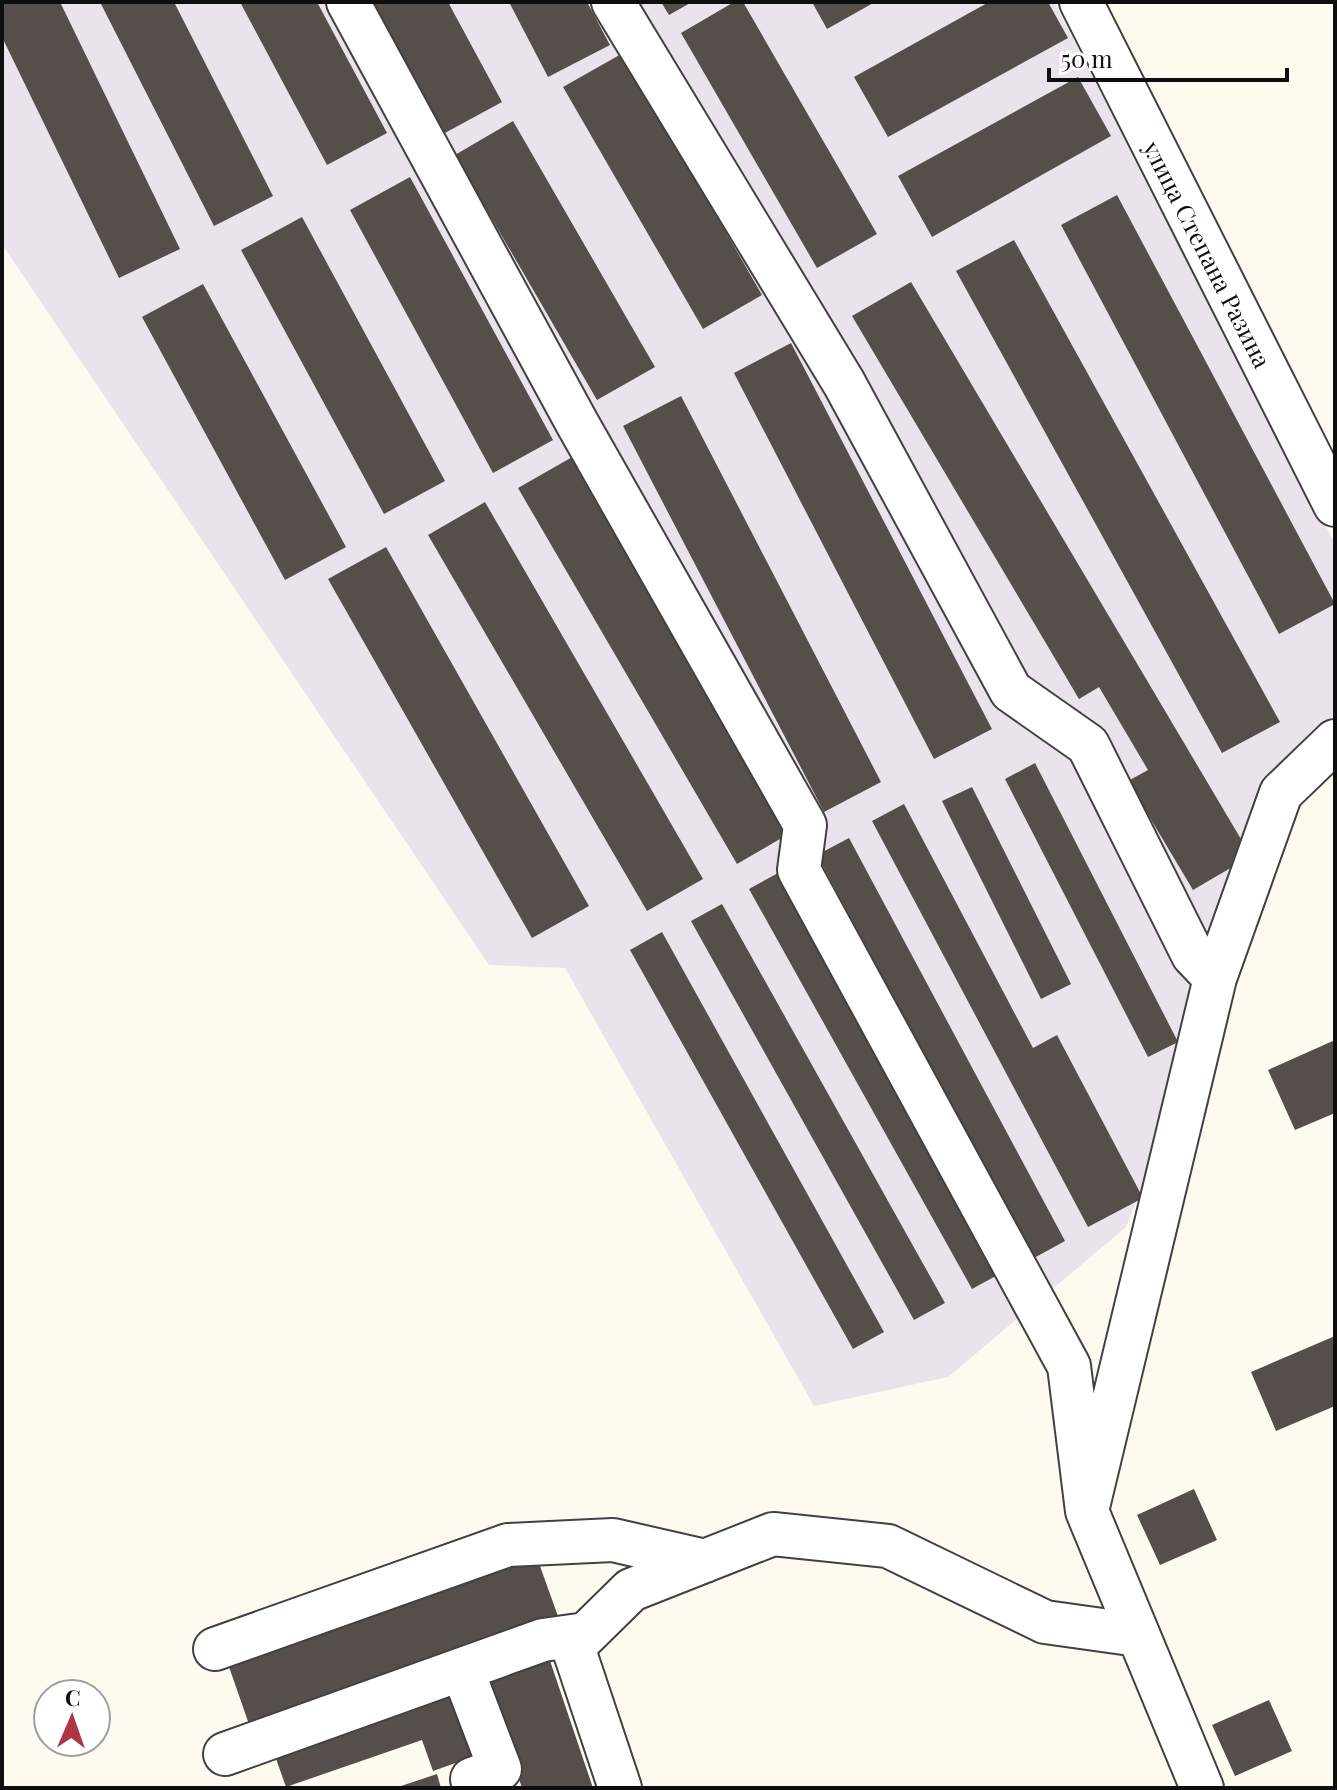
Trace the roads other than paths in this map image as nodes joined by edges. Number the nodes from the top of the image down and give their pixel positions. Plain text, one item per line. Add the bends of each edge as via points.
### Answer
1 (348, 2) edge
2 (613, 2) edge
3 (1081, 2) edge
4 (1335, 505) edge
5 (1335, 741) edge
6 (1215, 978) junction
7 (1087, 1511) junction
8 (705, 1561) junction
9 (586, 1634) junction
10 (1138, 1635) junction
11 (215, 1649) dead end
12 (462, 1669) junction
13 (225, 1754) dead end
14 (475, 1788) edge
15 (620, 1788) edge
16 (1202, 1788) edge

1 - 7 street via 577,423 805,825 799,870 1069,1366
2 - 6 street via 844,383 1011,691 1088,745 1193,955
3 - 4 street, улица Степана Разина
5 - 6 street via 1281,793
6 - 7 street
7 - 10 street
8 - 9 street via 631,1590
8 - 10 street via 773,1534 888,1546 1045,1622
8 - 11 street via 613,1540 508,1545
9 - 12 street via 543,1640
9 - 15 street via 573,1647
10 - 16 street
12 - 13 street
12 - 14 street via 500,1769 472,1779

